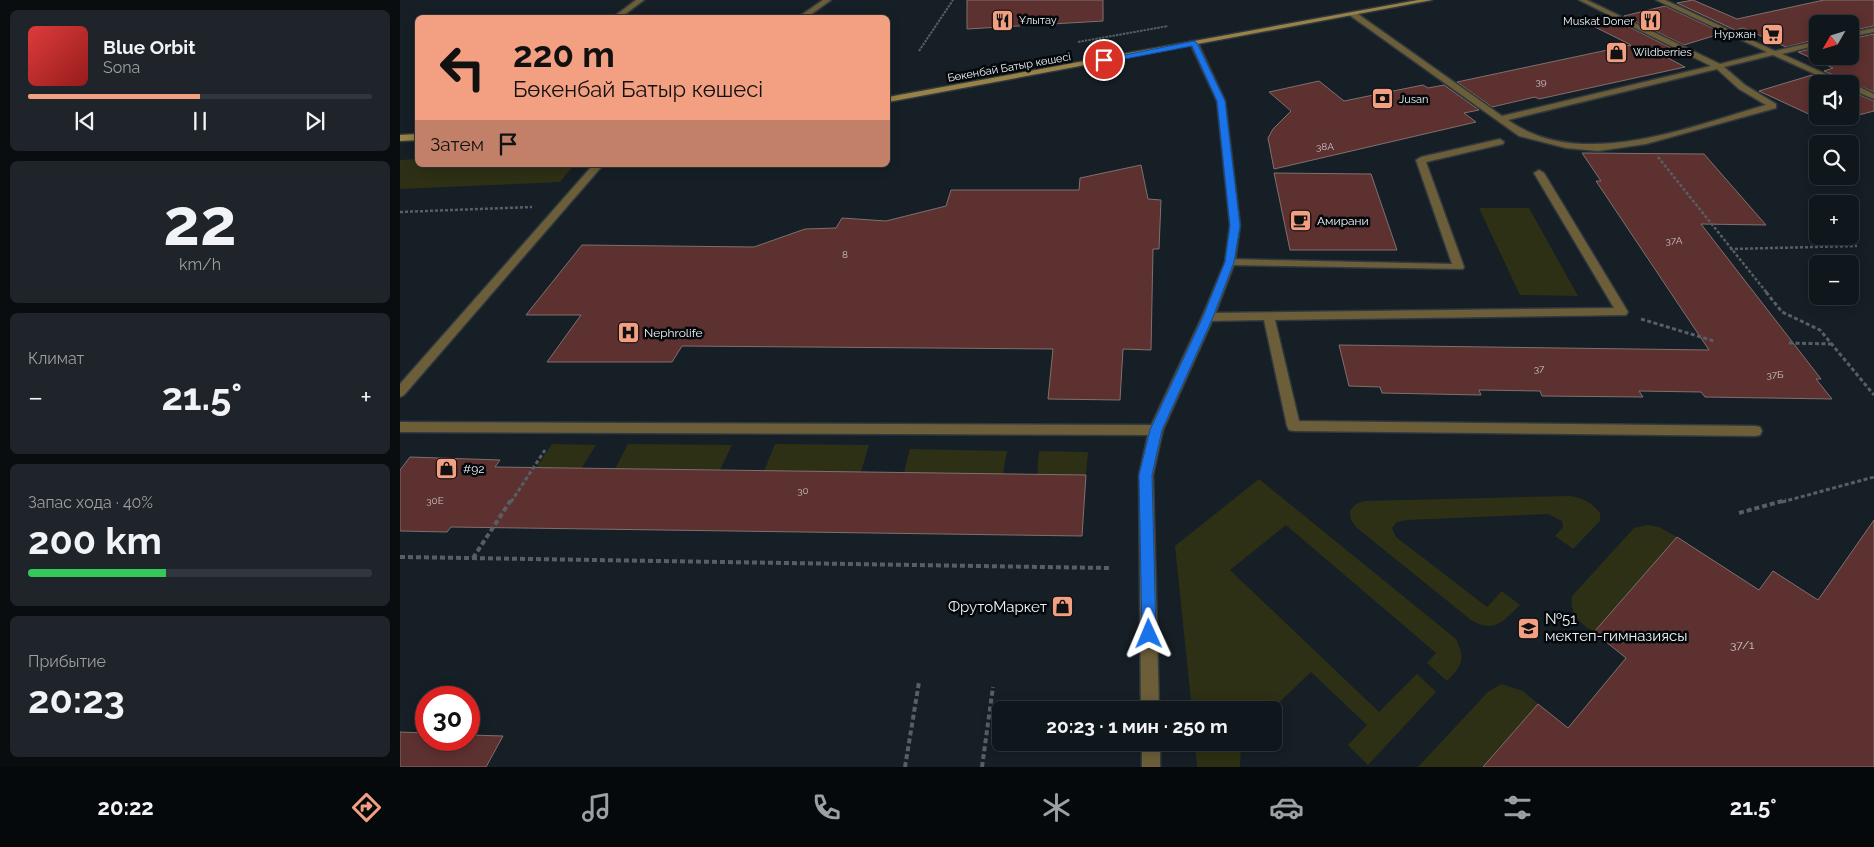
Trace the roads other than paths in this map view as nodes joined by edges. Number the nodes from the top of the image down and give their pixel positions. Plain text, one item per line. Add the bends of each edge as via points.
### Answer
1 (641, 0) edge
2 (828, 0) edge
3 (1428, 0) edge
4 (1582, 0) edge
5 (1659, 0) edge
6 (1352, 14) junction
7 (619, 15) edge
8 (805, 15) edge
9 (1874, 30) edge
10 (1859, 33) edge
11 (1859, 36) edge
12 (1874, 41) edge
13 (1194, 43) junction
14 (1809, 45) edge
15 (1774, 53) junction
16 (1718, 66) junction
17 (1824, 75) edge
18 (1859, 90) edge
19 (1874, 97) edge
20 (890, 100) edge
21 (1501, 119) junction
22 (415, 137) edge
23 (400, 138) edge
24 (1500, 142) dead end
25 (596, 167) edge
26 (1539, 173) dead end
27 (1230, 262) junction
28 (1208, 317) junction
29 (1269, 317) junction
30 (400, 392) edge
31 (400, 427) edge
32 (1156, 430) junction
33 (1755, 431) dead end
34 (1150, 701) edge
35 (1151, 751) edge
36 (1151, 767) edge

1 - 7 street
2 - 8 street
3 - 6 main road, Бөкенбай Батыр көшесі
4 - 16 street
5 - 15 street
6 - 13 main road, Бөкенбай Батыр көшесі
6 - 21 street
9 - 10 street
11 - 12 street
13 - 20 main road, Бөкенбай Батыр көшесі
13 - 27 street via 1221,101 1235,226
14 - 15 street
15 - 16 street
15 - 17 street
16 - 21 street
16 - 21 street via 1742,87 1773,106 1646,141 1598,148 1566,146 1522,134
18 - 19 street
22 - 23 main road
24 - 27 street via 1421,160 1459,267
25 - 30 street
26 - 29 street via 1622,312
27 - 28 street
28 - 29 street
28 - 32 street
29 - 33 street via 1294,426
31 - 32 street
32 - 34 street via 1146,475
35 - 36 street

